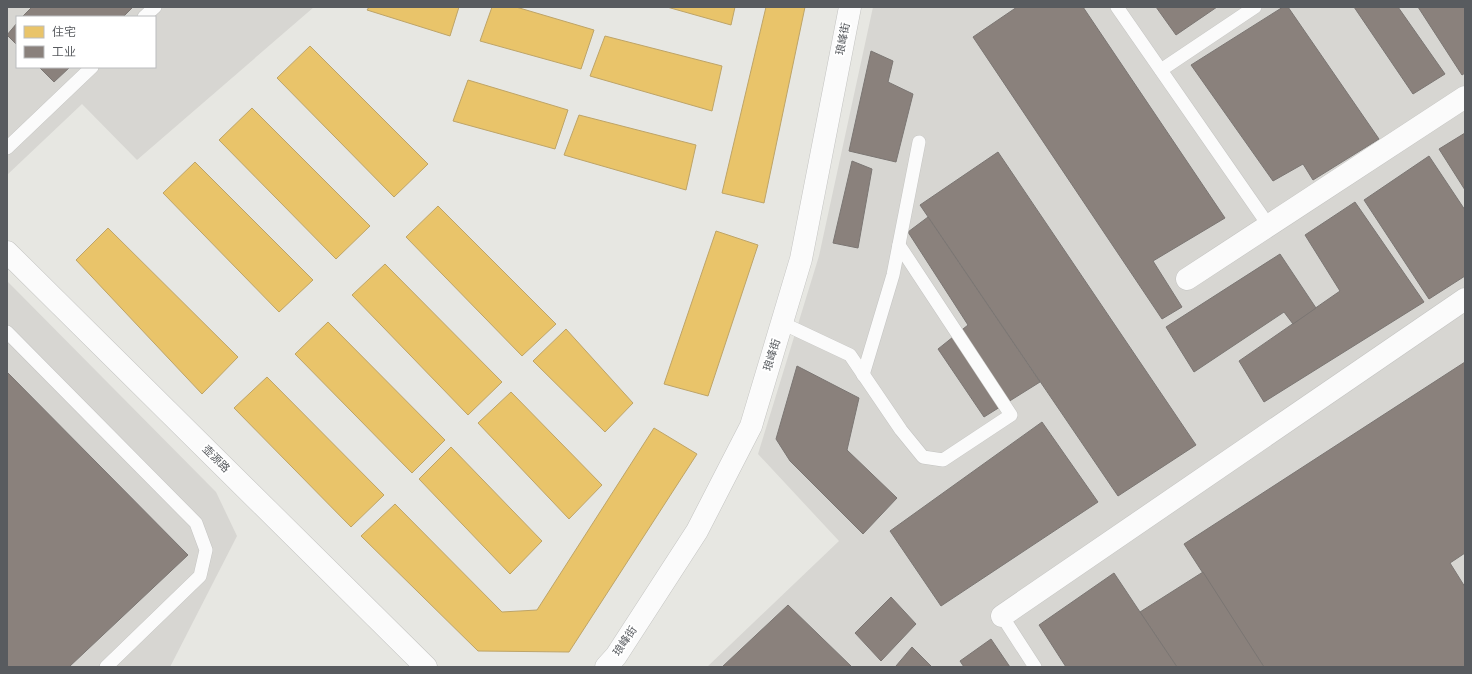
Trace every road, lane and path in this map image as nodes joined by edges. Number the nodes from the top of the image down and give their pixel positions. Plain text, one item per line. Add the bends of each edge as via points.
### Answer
1 (155, 7) edge
2 (850, 7) edge
3 (1117, 7) edge
4 (1255, 7) edge
5 (145, 16) edge
6 (91, 68) edge
7 (1161, 70) junction
8 (1465, 97) edge
9 (919, 142) dead end
10 (7, 148) edge
11 (1269, 226) junction
12 (899, 245) junction
13 (7, 252) edge
14 (1187, 279) dead end
15 (1465, 299) edge
16 (782, 323) junction
17 (7, 332) edge
18 (863, 374) junction
19 (1002, 616) joint
20 (106, 667) edge
21 (426, 667) edge
22 (606, 667) edge
23 (1035, 667) edge

1 - 5 lane
2 - 16 street, 琅峰街 via 801,259
3 - 7 lane
4 - 7 lane
6 - 10 lane
7 - 11 lane
8 - 11 street
9 - 12 lane
11 - 14 street
12 - 18 lane via 893,275
12 - 18 lane via 1011,415 943,460 924,458 901,430
13 - 21 street, 壶源路
15 - 19 street
16 - 18 lane via 850,356
16 - 22 street, 琅峰街 via 751,426 697,531 616,656
17 - 20 lane via 196,523 206,550 200,576
19 - 23 lane

